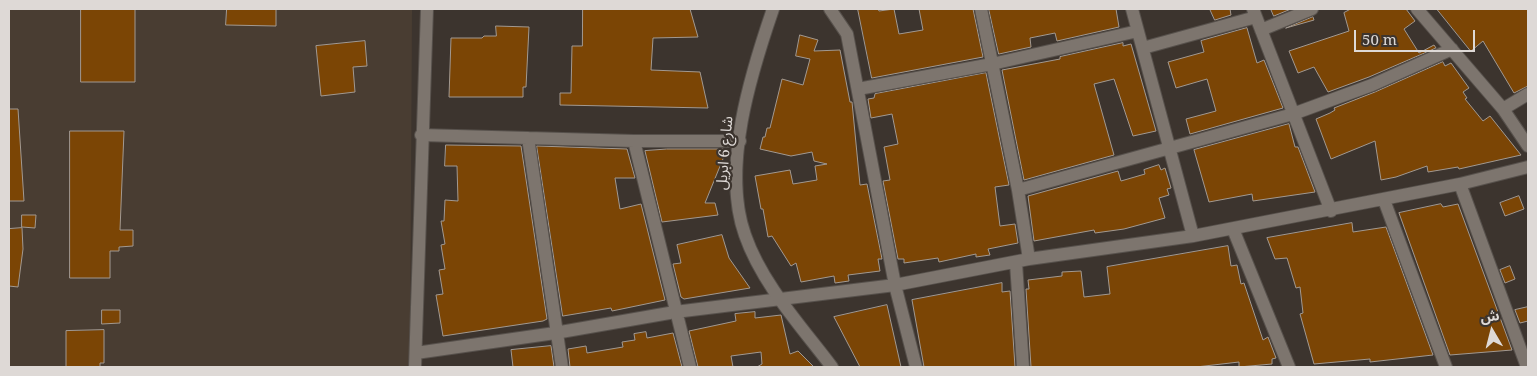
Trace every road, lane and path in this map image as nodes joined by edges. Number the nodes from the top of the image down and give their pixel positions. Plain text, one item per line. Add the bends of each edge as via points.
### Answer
1 (427, 9) edge
2 (773, 9) edge
3 (830, 9) edge
4 (981, 9) edge
5 (1132, 9) edge
6 (1312, 9) edge
7 (1418, 9) edge
8 (1255, 13) edge
9 (1261, 30) junction
10 (1138, 32) junction
11 (1143, 48) junction
12 (1452, 49) junction
13 (992, 64) junction
14 (858, 88) junction
15 (1528, 94) edge
16 (1502, 109) junction
17 (1293, 114) junction
18 (421, 135) junction
19 (528, 138) junction
20 (634, 141) junction
21 (740, 141) junction
22 (1528, 146) edge
23 (1169, 147) junction
24 (1528, 167) edge
25 (1460, 184) junction
26 (1018, 190) junction
27 (1384, 200) junction
28 (1331, 211) junction
29 (1233, 230) junction
30 (1193, 236) junction
31 (1023, 261) junction
32 (896, 285) junction
33 (780, 298) junction
34 (675, 312) junction
35 (555, 333) junction
36 (416, 353) junction
37 (415, 367) edge
38 (562, 367) edge
39 (690, 367) edge
40 (832, 367) edge
41 (916, 367) edge
42 (1023, 367) edge
43 (1289, 367) edge
44 (1446, 367) edge
45 (1526, 367) edge

1 - 18 street
2 - 21 street, شارع 6 ابريل via 755,63
3 - 14 street via 847,34
4 - 13 street
5 - 10 street
6 - 9 street
7 - 12 street
8 - 9 street
8 - 11 street
9 - 17 street
10 - 11 street
10 - 13 street
11 - 23 street
12 - 16 street
12 - 17 street via 1372,85
13 - 14 street
13 - 26 street
14 - 32 street
15 - 16 street
16 - 22 street
17 - 23 street
17 - 28 street
18 - 19 street
18 - 36 street
19 - 20 street
19 - 35 street
20 - 21 street
20 - 34 street
21 - 33 street, شارع 6 ابريل via 737,195 740,217 754,255
23 - 26 street
23 - 30 street
24 - 25 street
25 - 27 street
25 - 45 street
26 - 31 street
27 - 28 street
27 - 44 street
28 - 29 street
29 - 30 street
29 - 43 street
30 - 31 street
31 - 32 street
31 - 42 street
32 - 33 street
32 - 41 street
33 - 34 street
33 - 40 street, شارع 6 ابريل
34 - 35 street
34 - 39 street
35 - 36 street
35 - 38 street
36 - 37 street

